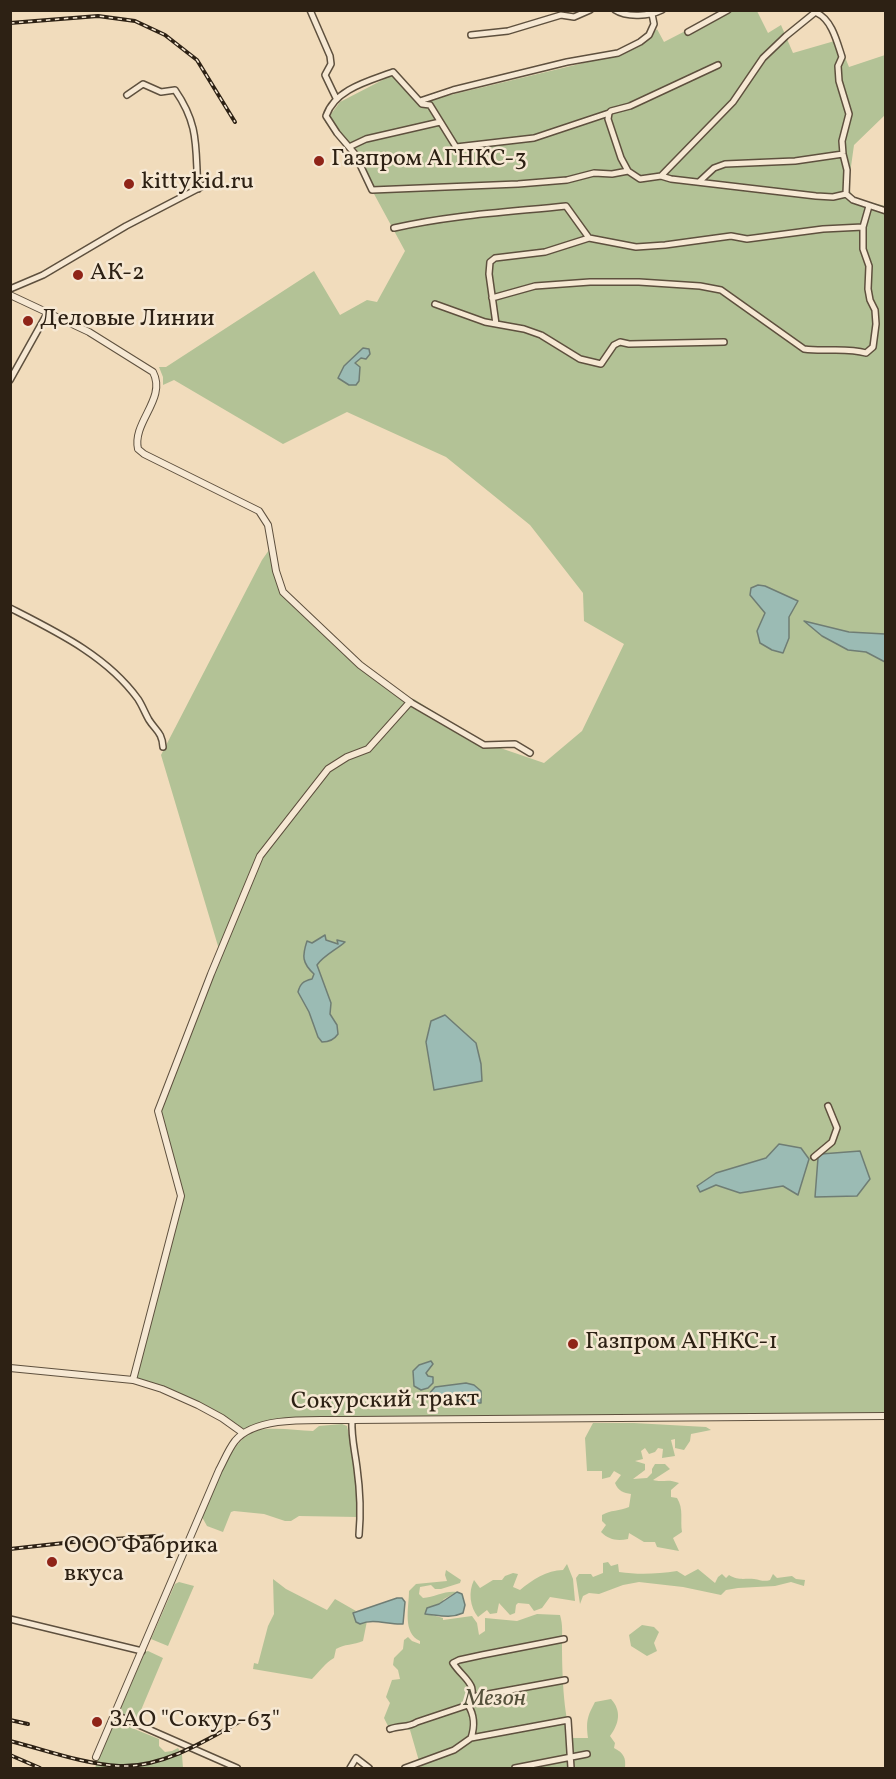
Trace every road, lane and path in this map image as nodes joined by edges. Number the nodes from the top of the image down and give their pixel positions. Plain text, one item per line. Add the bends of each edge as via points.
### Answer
1 (310, 10) edge
2 (590, 10) edge
3 (615, 10) edge
4 (662, 10) edge
5 (728, 10) edge
6 (818, 11) edge
7 (561, 13) edge
8 (652, 14) junction
9 (688, 32) dead end
10 (471, 35) dead end
11 (718, 65) dead end
12 (127, 95) dead end
13 (336, 98) junction
14 (420, 101) junction
15 (610, 112) junction
16 (440, 122) junction
17 (349, 147) junction
18 (843, 154) junction
19 (628, 171) junction
20 (661, 176) junction
21 (700, 181) junction
22 (206, 185) dead end
23 (198, 189) junction
24 (846, 194) junction
25 (869, 206) junction
26 (885, 211) edge
27 (394, 228) dead end
28 (863, 228) junction
29 (589, 238) junction
30 (10, 289) edge
31 (10, 295) edge
32 (492, 298) junction
33 (435, 304) dead end
34 (48, 312) junction
35 (496, 324) junction
36 (724, 342) dead end
37 (10, 380) edge
38 (10, 608) edge
39 (410, 702) junction
40 (163, 747) dead end
41 (530, 753) dead end
42 (828, 1106) dead end
43 (814, 1157) dead end
44 (10, 1368) edge
45 (133, 1380) junction
46 (885, 1416) edge
47 (352, 1420) junction
48 (243, 1434) junction
49 (358, 1535) dead end
50 (10, 1619) edge
51 (564, 1639) dead end
52 (142, 1651) junction
53 (565, 1680) dead end
54 (472, 1697) junction
55 (468, 1705) junction
56 (114, 1714) junction
57 (390, 1729) dead end
58 (471, 1738) junction
59 (587, 1754) dead end
60 (96, 1757) dead end
61 (571, 1757) junction
62 (237, 1768) edge
63 (351, 1768) edge
64 (369, 1768) edge
65 (405, 1768) edge
66 (515, 1768) edge
67 (571, 1768) edge

1 - 13 street via 330,56 326,75
2 - 7 street via 573,17
3 - 8 street via 622,15
4 - 8 street
5 - 9 street
6 - 18 street via 834,32 842,57 839,81 849,114
6 - 20 street via 763,58 733,102
7 - 10 street via 508,31
8 - 14 street via 654,24 649,35 618,53 567,62
11 - 15 street
12 - 23 street via 142,84 161,92 175,90 193,125
13 - 14 street via 393,72
13 - 17 street via 326,116
14 - 16 street via 430,105
15 - 16 street via 534,138 463,147 456,147
15 - 19 street
16 - 17 street via 370,138
17 - 19 street via 372,190 518,184
18 - 21 street via 725,164
18 - 24 street
19 - 20 street via 640,180
20 - 21 street
21 - 24 street via 816,196
22 - 23 street
23 - 30 street via 43,275
24 - 25 street
25 - 26 street
25 - 28 street
27 - 29 street via 493,212 566,206
28 - 29 street via 731,236 636,247
28 - 32 street via 868,289 876,324 869,351 804,349 721,290 700,286 590,282 535,286
29 - 32 street via 545,252 495,258 490,262 489,274
31 - 34 street
32 - 35 street
33 - 35 street
34 - 37 street
34 - 39 street via 153,372 157,389 137,433 138,449 259,511 267,525 283,592 360,665
35 - 36 street via 541,335 580,359 601,364 620,342
38 - 40 street via 73,641 124,683 163,737
39 - 41 street via 484,745 515,744
39 - 45 street via 368,749 328,769 260,856 211,974 158,1111 181,1196
42 - 43 street via 837,1128 832,1142
44 - 45 street
45 - 48 street via 198,1405
46 - 47 street, Сокурский тракт
47 - 48 street, Сокурский тракт via 271,1423
47 - 49 street via 359,1487
48 - 52 street via 234,1442 219,1470
50 - 52 street
51 - 54 street via 453,1663 473,1688
52 - 56 street
53 - 54 street
54 - 55 street
55 - 57 street via 410,1727
55 - 58 street via 474,1720
56 - 60 street
56 - 62 street
58 - 61 street via 568,1720
58 - 65 street via 454,1750
59 - 61 street
61 - 66 street
61 - 67 street
63 - 64 street via 356,1758

